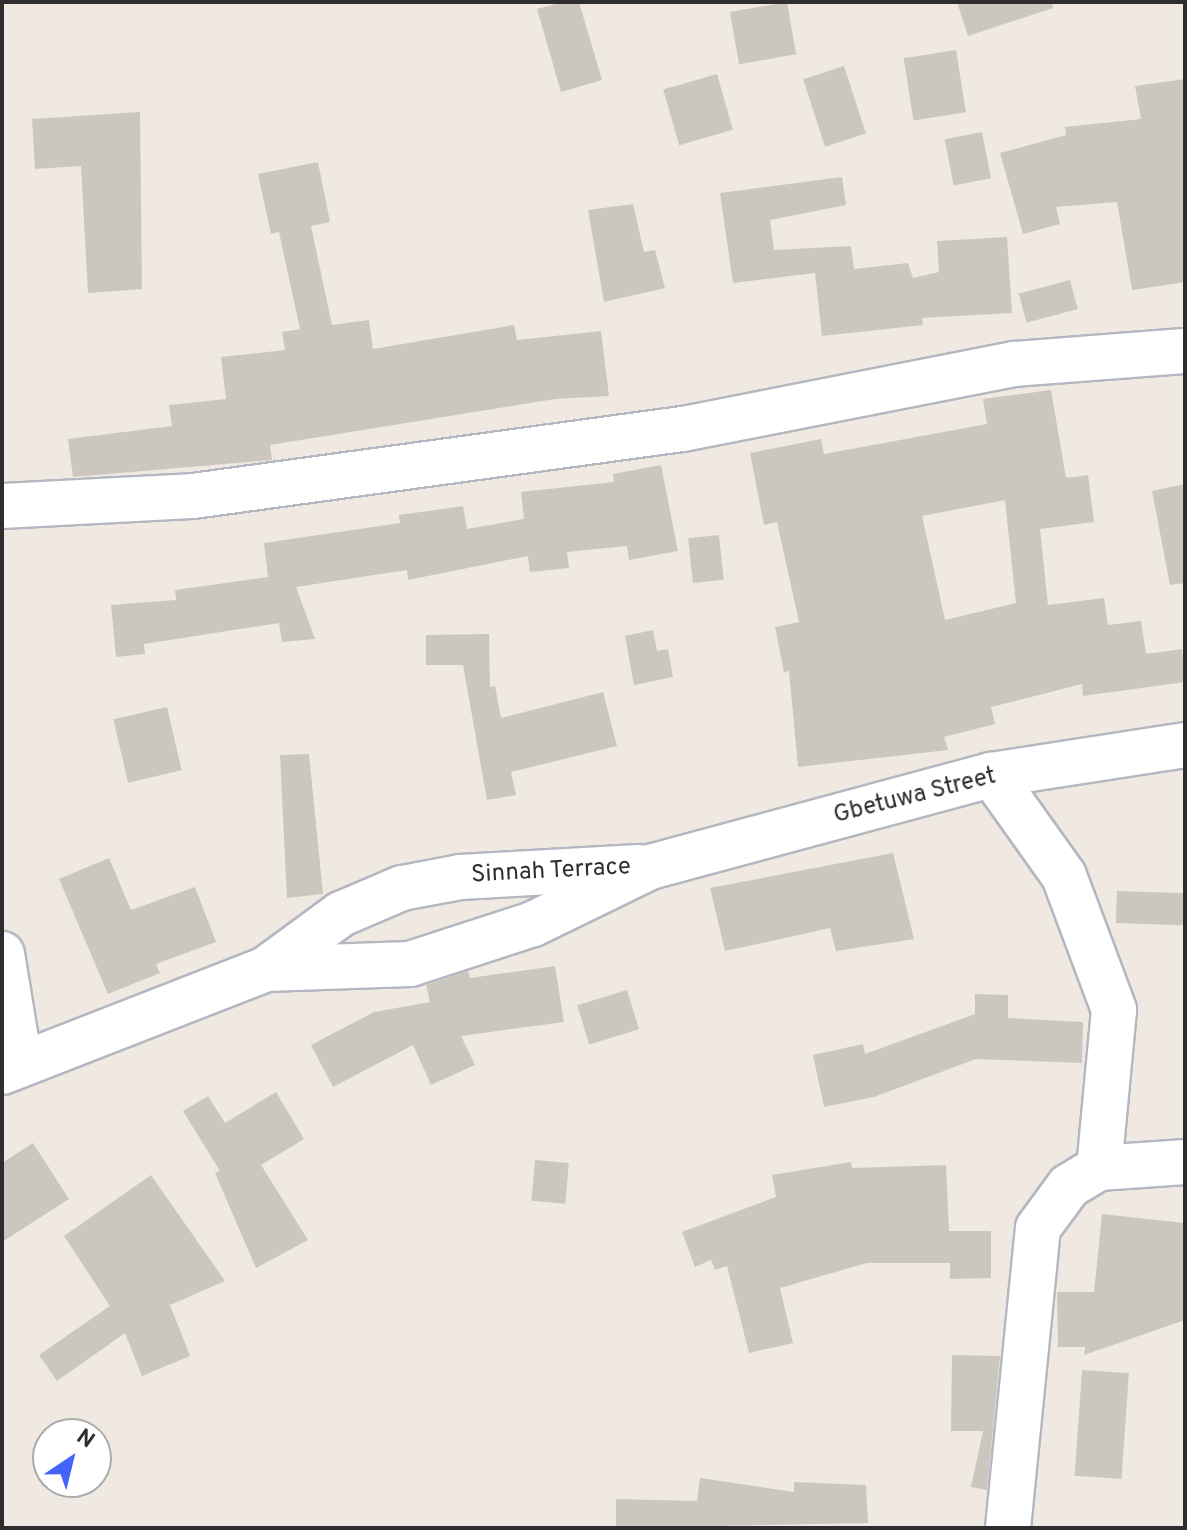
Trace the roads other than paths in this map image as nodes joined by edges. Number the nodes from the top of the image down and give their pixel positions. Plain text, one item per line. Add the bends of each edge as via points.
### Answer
1 (1185, 351) edge
2 (2, 506) edge
3 (1185, 745) edge
4 (992, 775) junction
5 (650, 867) junction
6 (2, 954) edge
7 (266, 969) junction
8 (11, 1068) edge
9 (1185, 1162) edge
10 (1099, 1168) junction
11 (1008, 1528) edge

1 - 2 street via 1015,364 683,429 193,496
3 - 4 street, Gbetuwa Street
4 - 5 street, Gbetuwa Street
4 - 10 street via 1064,876 1114,1010
5 - 7 street, Sinnah Terrace via 533,924 410,964
5 - 7 street, Sinnah Terrace via 460,877 402,888 341,914
6 - 8 street
7 - 8 street, Sinnah Terrace
9 - 10 street
10 - 11 street via 1069,1186 1038,1228 1016,1502

